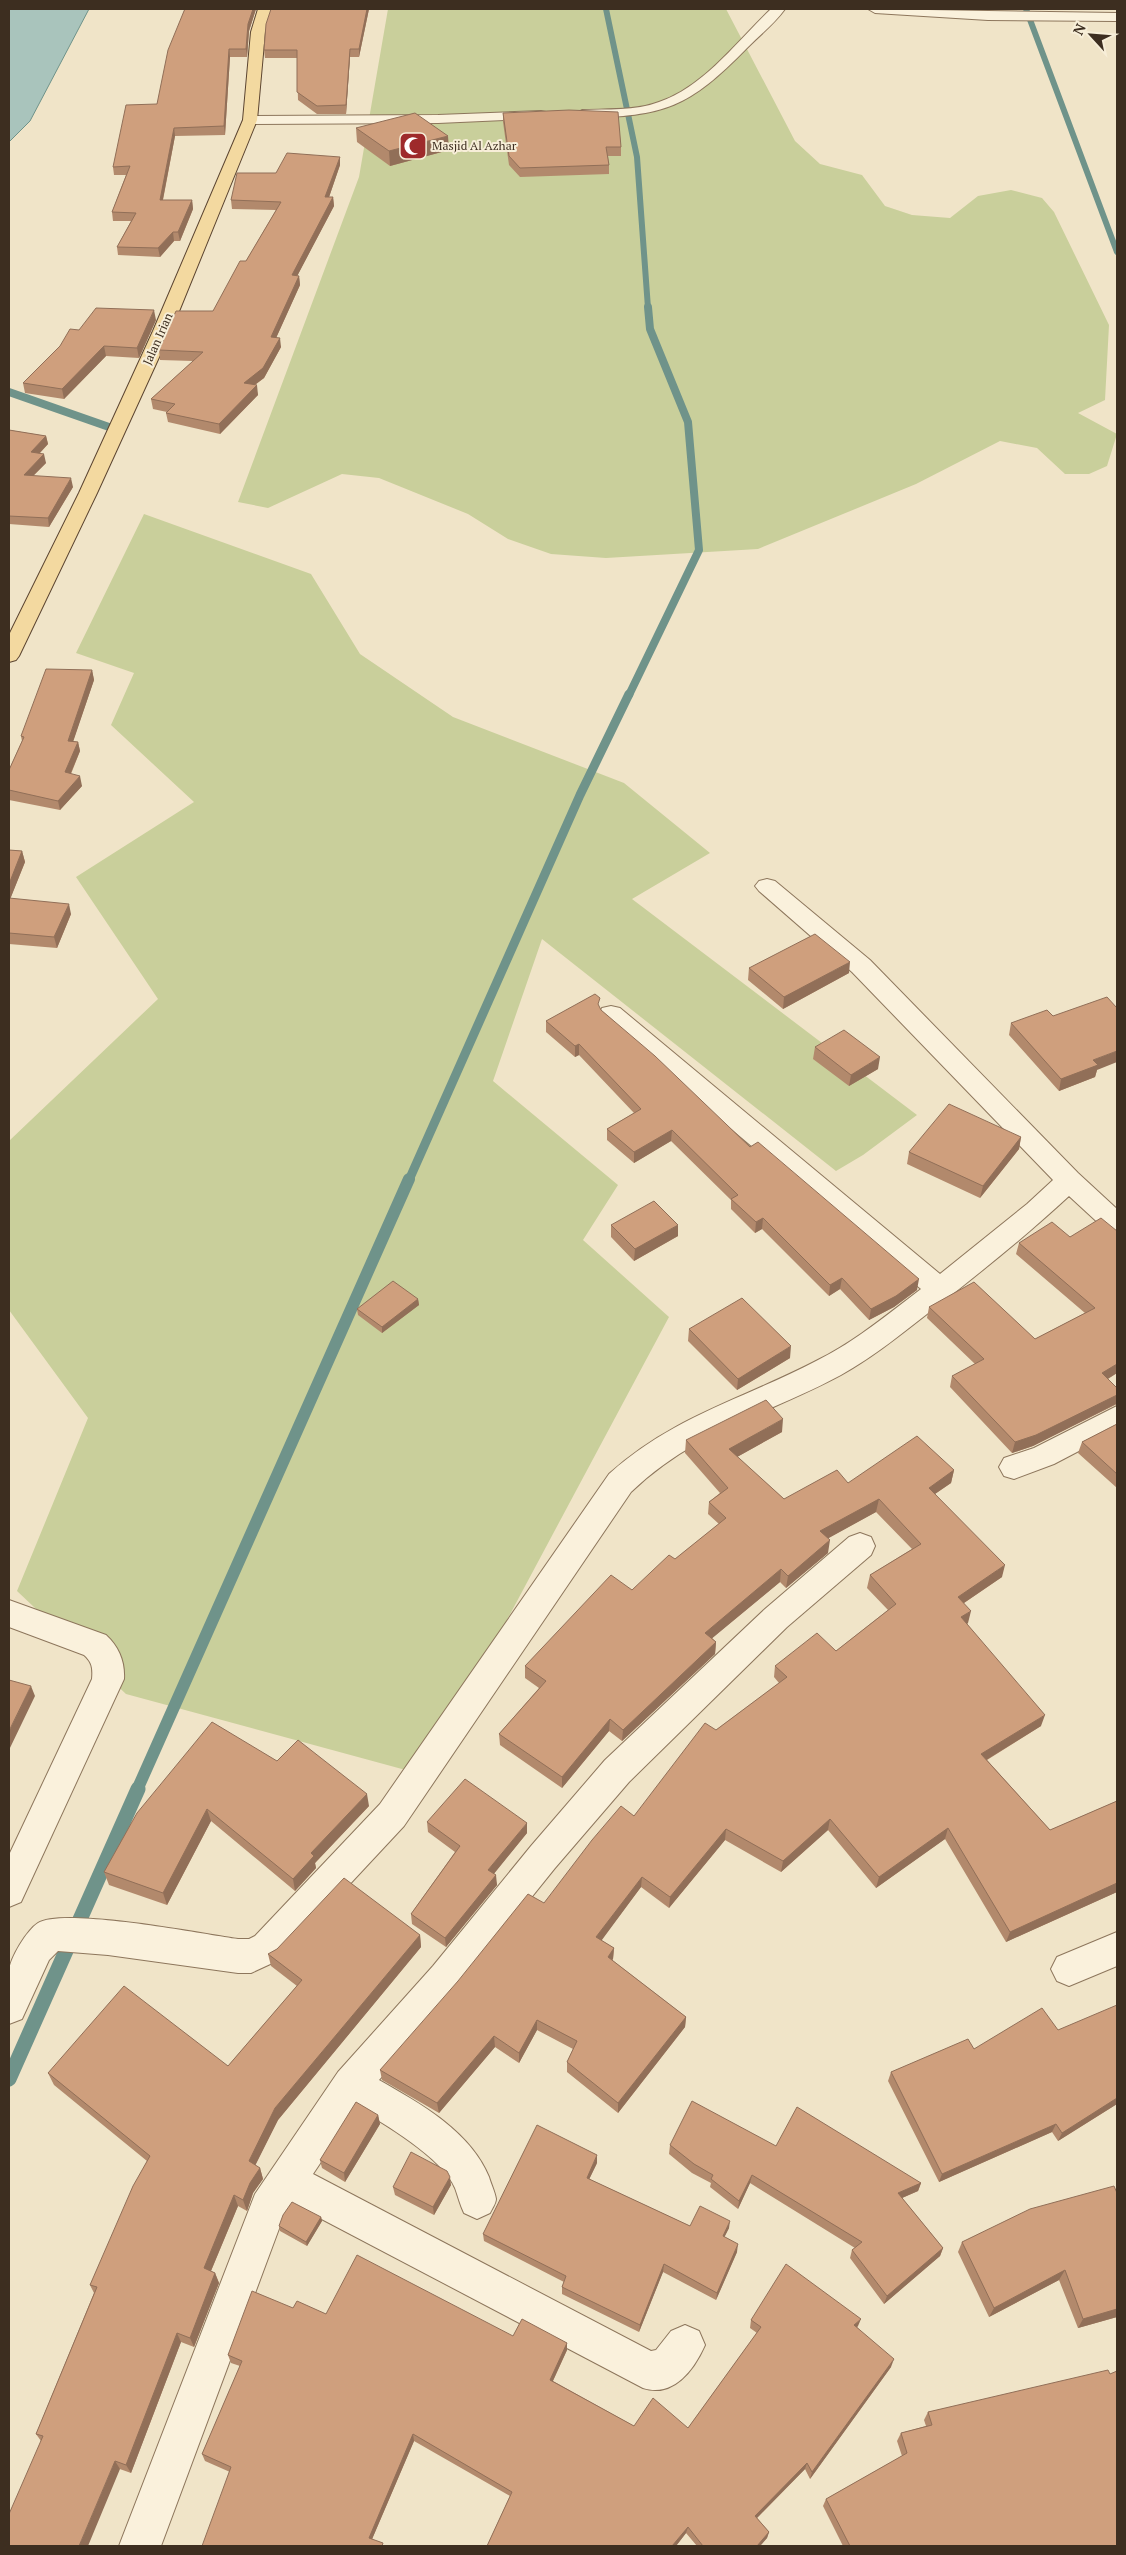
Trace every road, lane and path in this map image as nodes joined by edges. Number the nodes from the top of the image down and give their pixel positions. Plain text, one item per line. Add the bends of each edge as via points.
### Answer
1 (265, 9) edge
2 (778, 9) edge
3 (875, 9) edge
4 (1117, 17) edge
5 (250, 120) junction
6 (9, 656) edge
7 (767, 886) dead end
8 (611, 1014) dead end
9 (1069, 1180) junction
10 (1117, 1224) edge
11 (940, 1289) junction
12 (1117, 1418) edge
13 (1014, 1467) dead end
14 (860, 1546) dead end
15 (9, 1613) edge
16 (9, 1891) edge
17 (1117, 1949) edge
18 (1069, 1969) dead end
19 (9, 2007) edge
20 (351, 2085) junction
21 (286, 2180) junction
22 (477, 2200) dead end
23 (685, 2345) dead end
24 (140, 2546) edge

1 - 5 main road, Jalan Irian via 258,32
2 - 5 street via 687,93 663,105 634,112 438,119
3 - 4 street via 988,16
5 - 6 main road, Jalan Irian via 162,331
7 - 9 street via 860,966
8 - 11 street
9 - 10 street
9 - 11 street
11 - 19 street via 830,1367 672,1440 636,1466 620,1482 392,1814 267,1948 251,1956 238,1956 108,1938 50,1935 41,1943
12 - 13 street via 1044,1456
14 - 20 street via 776,1618 617,1771 445,1978
15 - 16 street via 95,1645 103,1651 109,1670 108,1679
17 - 18 street
20 - 21 street
20 - 22 street via 405,2117 446,2150 468,2174
21 - 23 street via 643,2368 652,2371 667,2368
21 - 24 street via 268,2207

